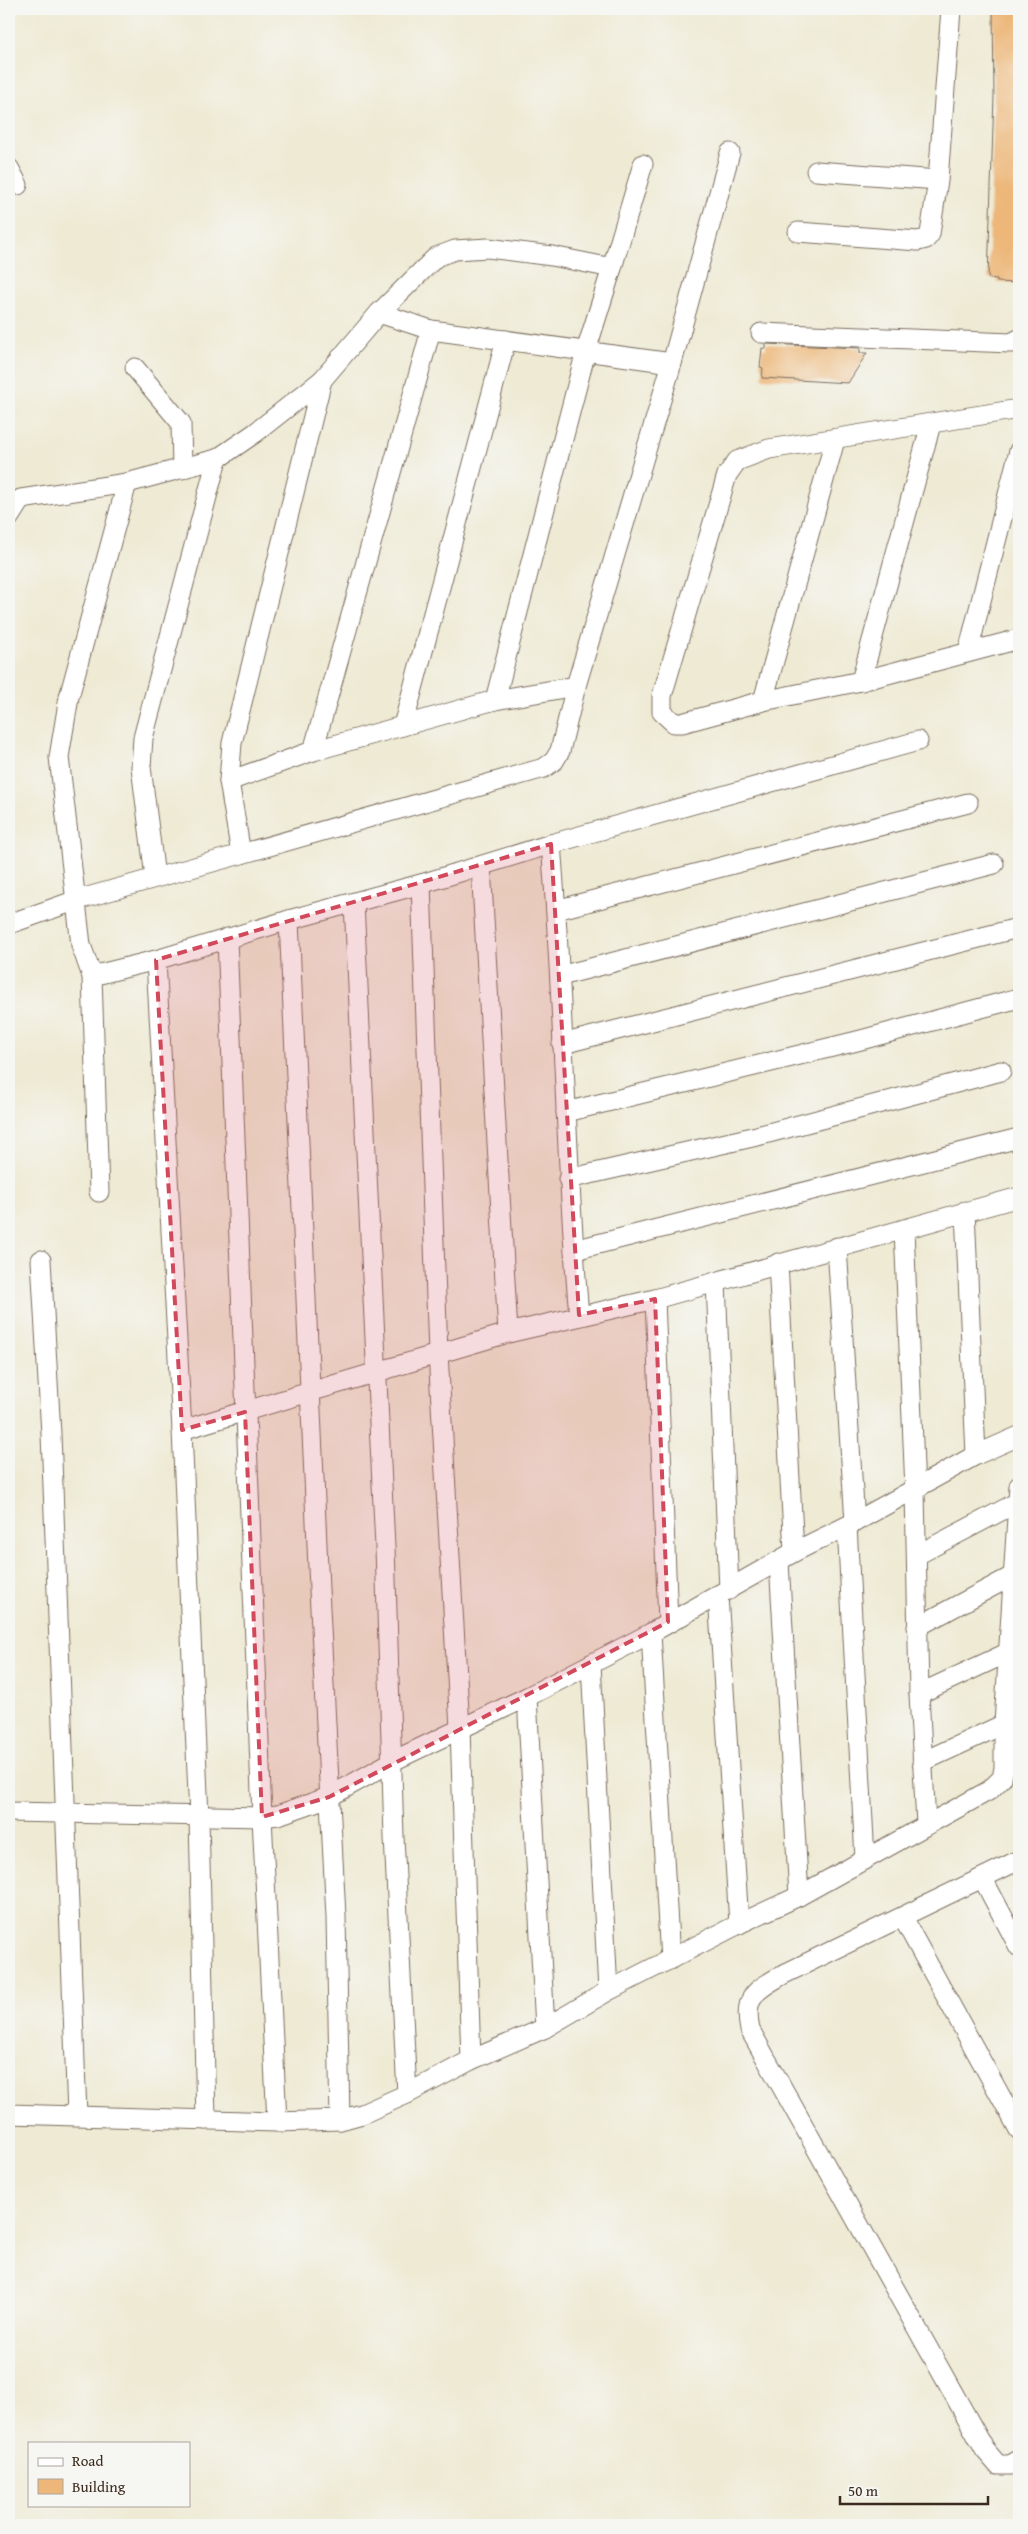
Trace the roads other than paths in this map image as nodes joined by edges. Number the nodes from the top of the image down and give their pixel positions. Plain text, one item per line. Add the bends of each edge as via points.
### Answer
1 (950, 9) edge
2 (730, 154) dead end
3 (643, 164) dead end
4 (9, 168) edge
5 (816, 171) dead end
6 (938, 180) junction
7 (18, 185) dead end
8 (798, 232) dead end
9 (612, 268) junction
10 (379, 314) junction
11 (431, 330) junction
12 (761, 333) dead end
13 (1019, 339) edge
14 (506, 340) junction
15 (586, 351) junction
16 (672, 363) junction
17 (135, 368) dead end
18 (322, 380) junction
19 (1019, 409) edge
20 (931, 424) junction
21 (835, 440) junction
22 (1019, 451) edge
23 (216, 460) junction
24 (182, 469) junction
25 (126, 482) junction
26 (15, 500) edge
27 (9, 518) edge
28 (1019, 639) edge
29 (968, 652) junction
30 (861, 680) junction
31 (576, 686) junction
32 (495, 700) junction
33 (763, 701) junction
34 (403, 726) junction
35 (918, 741) dead end
36 (313, 752) junction
37 (228, 781) junction
38 (968, 803) dead end
39 (550, 844) junction
40 (241, 854) junction
41 (994, 864) dead end
42 (481, 866) junction
43 (155, 877) junction
44 (421, 884) junction
45 (78, 900) junction
46 (354, 903) junction
47 (556, 910) junction
48 (289, 920) junction
49 (9, 924) edge
50 (1014, 929) dead end
51 (227, 938) junction
52 (156, 960) junction
53 (92, 976) junction
54 (560, 976) junction
55 (1019, 998) edge
56 (562, 1044) junction
57 (1000, 1071) dead end
58 (566, 1112) junction
59 (1019, 1138) edge
60 (568, 1179) junction
61 (99, 1192) dead end
62 (1019, 1197) edge
63 (965, 1211) junction
64 (904, 1229) junction
65 (837, 1247) junction
66 (574, 1250) junction
67 (41, 1260) dead end
68 (778, 1263) junction
69 (716, 1282) junction
70 (655, 1299) junction
71 (580, 1315) junction
72 (508, 1332) junction
73 (438, 1353) junction
74 (376, 1370) junction
75 (310, 1391) junction
76 (246, 1412) junction
77 (182, 1430) junction
78 (1019, 1436) edge
79 (976, 1455) junction
80 (915, 1490) junction
81 (1019, 1494) edge
82 (851, 1524) junction
83 (917, 1555) junction
84 (786, 1557) junction
85 (1014, 1575) junction
86 (723, 1592) junction
87 (668, 1622) junction
88 (917, 1627) junction
89 (651, 1633) junction
90 (1009, 1652) junction
91 (590, 1664) junction
92 (919, 1694) junction
93 (527, 1697) junction
94 (1004, 1724) junction
95 (460, 1728) junction
96 (393, 1761) junction
97 (922, 1762) junction
98 (329, 1796) junction
99 (9, 1812) edge
100 (64, 1815) junction
101 (199, 1817) junction
102 (262, 1817) junction
103 (926, 1824) junction
104 (865, 1859) junction
105 (1019, 1860) edge
106 (983, 1879) junction
107 (799, 1896) junction
108 (903, 1918) junction
109 (739, 1924) junction
110 (1019, 1947) edge
111 (670, 1960) junction
112 (608, 1991) junction
113 (545, 2028) junction
114 (471, 2060) junction
115 (407, 2094) junction
116 (9, 2104) edge
117 (9, 2114) edge
118 (77, 2114) junction
119 (206, 2120) junction
120 (340, 2120) junction
121 (277, 2122) junction
122 (1019, 2130) edge
123 (1019, 2460) edge

1 - 6 street
2 - 16 street
3 - 9 street
4 - 7 street
5 - 6 street
6 - 8 street via 933,225 926,239
9 - 10 street via 488,248 455,250 436,256
9 - 15 street
10 - 11 street
10 - 18 street
11 - 14 street
11 - 36 street
12 - 13 street via 1011,343
14 - 15 street
14 - 34 street
15 - 16 street
15 - 32 street
16 - 31 street
17 - 24 street via 181,423
18 - 23 street
18 - 37 street via 232,743
19 - 20 street
20 - 21 street
20 - 30 street
21 - 33 street
21 - 33 street via 768,449 737,461 727,475 662,696 662,712 674,723
22 - 29 street
23 - 24 street
23 - 43 street via 143,738 141,767
24 - 25 street
25 - 26 street
25 - 45 street via 69,697 59,757
26 - 27 street
28 - 29 street
29 - 30 street
30 - 33 street
31 - 32 street
31 - 40 street via 560,751 544,768
32 - 34 street
34 - 36 street
35 - 39 street
36 - 37 street
37 - 40 street
38 - 47 street
39 - 42 street
39 - 47 street
40 - 43 street
41 - 54 street
42 - 44 street
42 - 72 street
43 - 45 street
44 - 46 street
44 - 73 street
45 - 49 street
45 - 53 street via 81,945
46 - 48 street
46 - 74 street
47 - 54 street
48 - 51 street
48 - 75 street
50 - 56 street
51 - 52 street
51 - 76 street
52 - 53 street
52 - 77 street
53 - 61 street
54 - 56 street
55 - 58 street
56 - 58 street
57 - 60 street via 757,1136
58 - 60 street
59 - 66 street
60 - 66 street
62 - 63 street
63 - 64 street
63 - 79 street
64 - 65 street
64 - 80 street
65 - 68 street
65 - 82 street
66 - 71 street
67 - 100 street via 51,1434
68 - 69 street
68 - 84 street
69 - 70 street
69 - 86 street
70 - 71 street
70 - 87 street
71 - 72 street
72 - 73 street
73 - 74 street
73 - 95 street
74 - 75 street
74 - 96 street
75 - 76 street
75 - 98 street
76 - 77 street
76 - 102 street
77 - 101 street
78 - 79 street
79 - 80 street
80 - 82 street
80 - 83 street
81 - 83 street
81 - 85 street
82 - 84 street
82 - 104 street
83 - 88 street
84 - 86 street
84 - 107 street
85 - 88 street
85 - 90 street
86 - 87 street
86 - 109 street
87 - 89 street
88 - 92 street
89 - 91 street
89 - 111 street
90 - 92 street
90 - 94 street
91 - 93 street
91 - 112 street
92 - 97 street
93 - 95 street
93 - 113 street
94 - 97 street
94 - 103 street via 1002,1778 990,1790
95 - 96 street
95 - 114 street
96 - 98 street
96 - 115 street
97 - 103 street
98 - 102 street via 278,1815
98 - 120 street via 336,1917
99 - 100 street
100 - 101 street
100 - 118 street
101 - 102 street
101 - 119 street
102 - 121 street
103 - 104 street
104 - 107 street
105 - 106 street
106 - 108 street
106 - 110 street
107 - 109 street
108 - 122 street
108 - 123 street via 782,1975 759,1989 749,2000 746,2013 750,2030 985,2450 998,2465 1010,2465
109 - 111 street
111 - 112 street
112 - 113 street
113 - 114 street
114 - 115 street
115 - 120 street
116 - 117 street
117 - 118 street
118 - 119 street
119 - 121 street
120 - 121 street

